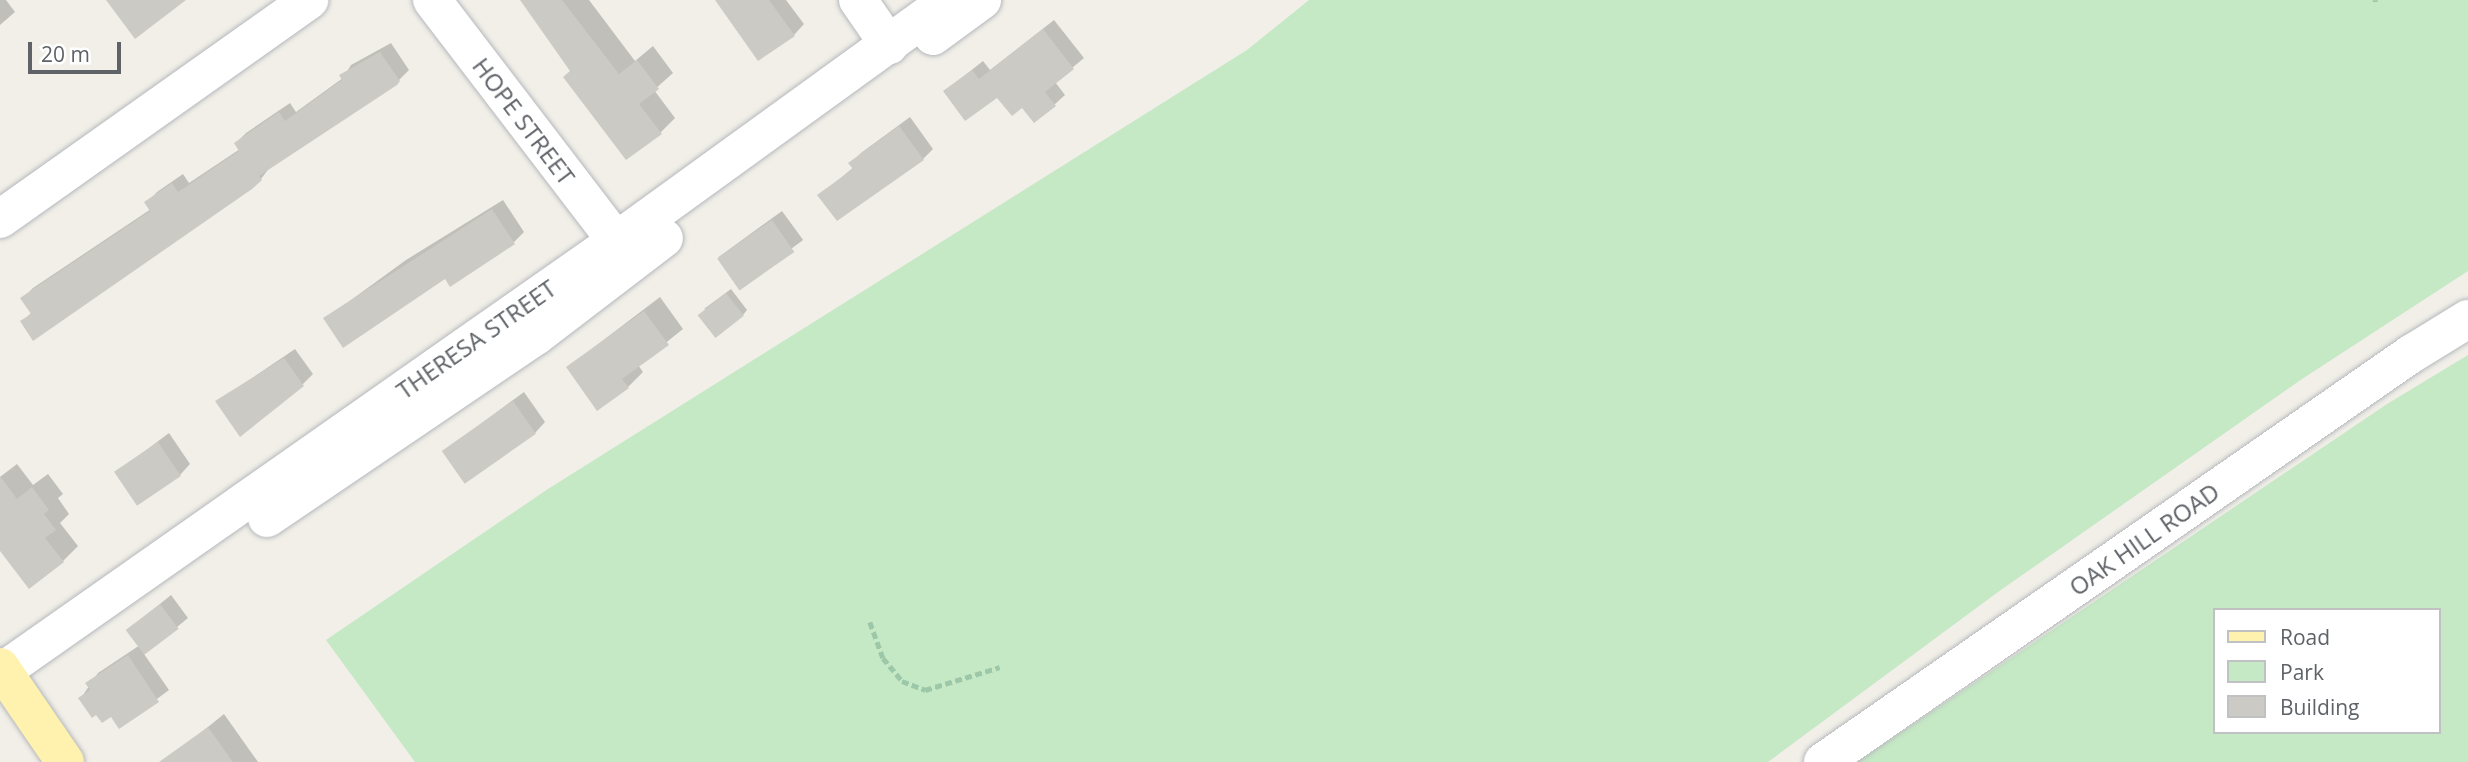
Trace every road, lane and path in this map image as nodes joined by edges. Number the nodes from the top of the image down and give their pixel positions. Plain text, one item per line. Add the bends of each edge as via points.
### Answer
1 (309, 0) edge
2 (432, 0) edge
3 (858, 0) edge
4 (949, 0) edge
5 (982, 0) edge
6 (889, 45) junction
7 (0, 219) edge
8 (616, 241) junction
9 (2468, 319) edge
10 (181, 575) dead end
11 (870, 622) dead end
12 (1000, 667) dead end
13 (1, 670) edge
14 (65, 762) edge
15 (1823, 762) edge

1 - 7 street
2 - 8 street, HOPE STREET
3 - 6 street
4 - 6 street, THERESA STREET
5 - 10 street via 536,336
6 - 8 street, THERESA STREET
8 - 13 street, THERESA STREET
9 - 15 street, OAK HILL ROAD
11 - 12 path via 883,658 902,681 925,690
13 - 14 main road

